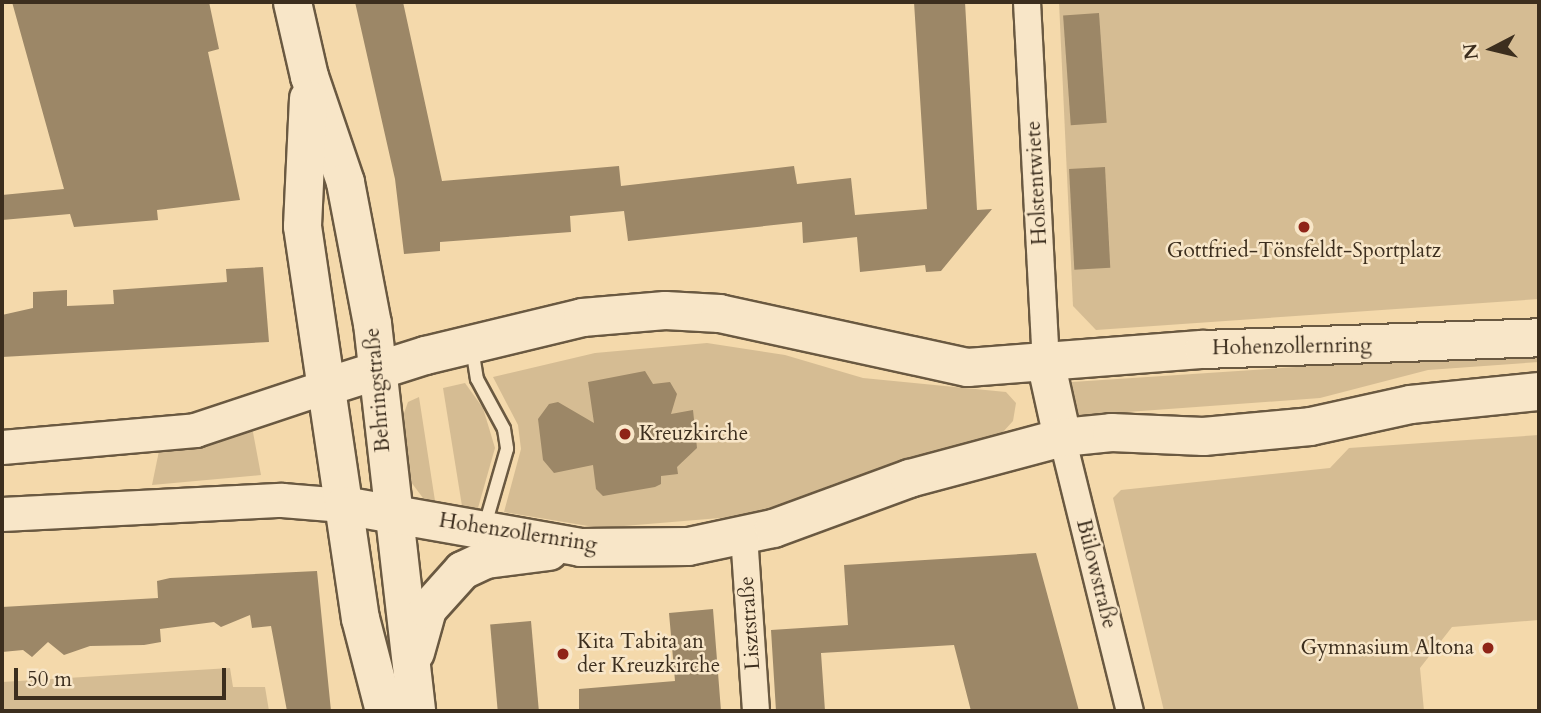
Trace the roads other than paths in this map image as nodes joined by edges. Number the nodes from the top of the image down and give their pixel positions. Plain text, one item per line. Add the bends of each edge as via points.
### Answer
1 (292, 2) edge
2 (1027, 2) edge
3 (309, 76) junction
4 (1539, 337) edge
5 (472, 343) junction
6 (1046, 365) junction
7 (376, 370) junction
8 (327, 386) junction
9 (1539, 391) edge
10 (1062, 438) junction
11 (2, 447) edge
12 (344, 505) junction
13 (389, 511) junction
14 (2, 514) edge
15 (484, 529) junction
16 (744, 535) junction
17 (580, 547) junction
18 (412, 664) junction
19 (384, 711) edge
20 (416, 711) edge
21 (756, 711) edge
22 (1130, 711) edge

1 - 3 main road, Behringstraße
2 - 6 street, Holstentwiete
3 - 7 main road, Behringstraße via 345,182
3 - 8 main road, Behringstraße via 302,226
4 - 6 main road, Hohenzollernring via 1203,349
5 - 6 main road, Hohenzollernring via 582,317 665,310 719,313 967,367
5 - 7 main road, Hohenzollernring
5 - 15 lane via 477,379 500,420 507,449
6 - 10 main road
7 - 8 main road, Hohenzollernring
7 - 13 main road, Behringstraße
8 - 11 street, Hohenzollernring via 195,430
8 - 12 main road, Behringstraße
9 - 10 main road, Hohenzollernring via 1410,404 1310,426 1203,436 1111,432
10 - 16 main road, Hohenzollernring via 922,475
10 - 22 street, Bülowstraße
12 - 13 main road, Hohenzollernring
12 - 14 street, Hohenzollernring via 282,500
12 - 19 main road, Behringstraße via 360,618
13 - 15 main road, Hohenzollernring
13 - 18 main road, Behringstraße
15 - 17 main road, Hohenzollernring
16 - 17 main road, Hohenzollernring via 676,547
16 - 21 street, Lisztstraße
17 - 18 main road via 486,559 462,570 427,609
18 - 20 main road, Behringstraße

